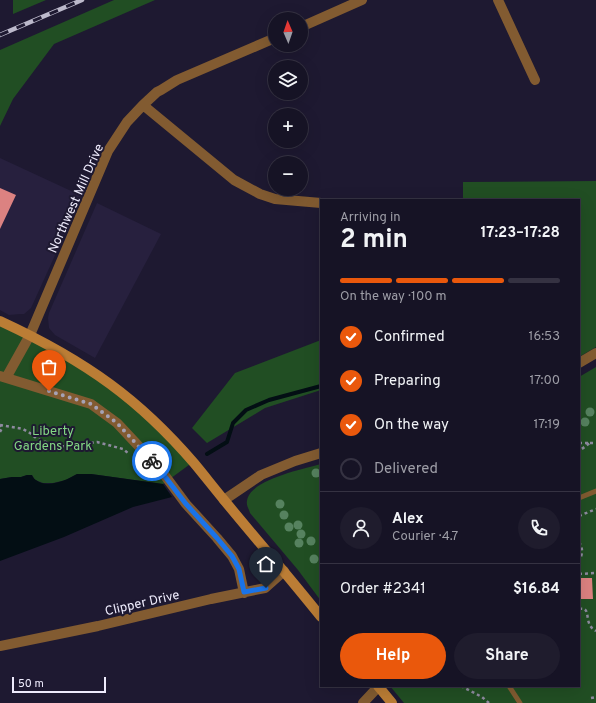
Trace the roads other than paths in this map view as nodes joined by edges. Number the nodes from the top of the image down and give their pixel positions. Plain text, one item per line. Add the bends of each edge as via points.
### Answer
1 (362, 0) edge
2 (498, 0) edge
3 (308, 24) edge
4 (268, 41) edge
5 (535, 80) dead end
6 (143, 105) junction
7 (320, 203) edge
8 (0, 321) edge
9 (30, 335) junction
10 (596, 353) edge
11 (580, 362) edge
12 (3, 377) edge
13 (320, 453) edge
14 (596, 491) edge
15 (580, 498) edge
16 (224, 500) junction
17 (284, 571) junction
18 (244, 592) junction
19 (320, 616) edge
20 (0, 646) edge
21 (377, 687) edge
22 (379, 687) edge
23 (510, 687) edge
24 (363, 703) edge
25 (392, 703) edge
26 (520, 703) edge

1 - 3 street
2 - 5 street
4 - 6 street, Northwest Mill Drive via 177,80 157,92
6 - 7 street via 234,180 275,199
6 - 9 street, Northwest Mill Drive via 127,122 108,151
8 - 9 main road
9 - 12 street, Northwest Mill Drive
9 - 16 main road via 111,384 167,434
10 - 11 street
12 - 18 street via 91,404 117,423 232,556 239,569
13 - 16 street via 261,475
14 - 15 lane
16 - 17 main road
17 - 18 street, Clipper Drive via 266,588
17 - 19 main road
18 - 20 street, Clipper Drive
21 - 24 street
22 - 25 main road
23 - 26 lane

